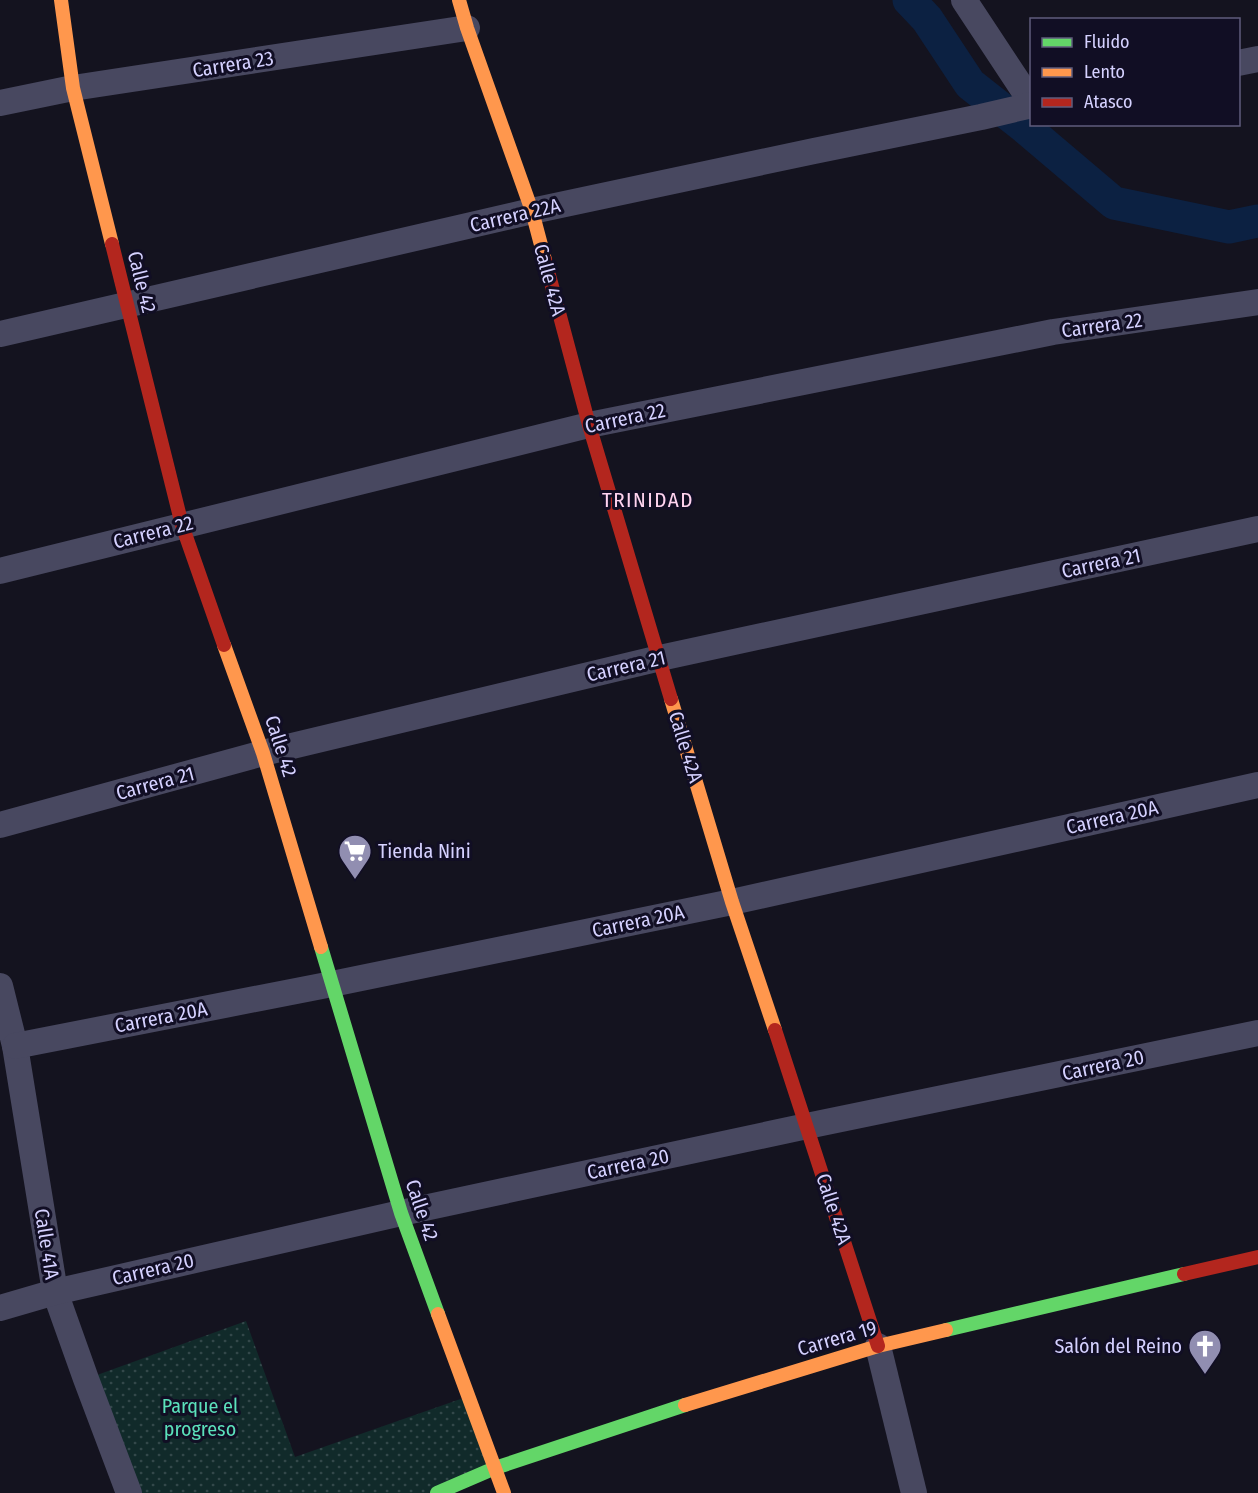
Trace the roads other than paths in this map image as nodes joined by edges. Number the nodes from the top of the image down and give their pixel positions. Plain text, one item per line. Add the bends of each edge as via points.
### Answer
1 (61, 0) edge
2 (964, 0) edge
3 (463, 12) edge
4 (1258, 59) edge
5 (1240, 63) edge
6 (72, 88) junction
7 (0, 103) edge
8 (1028, 105) edge
9 (532, 211) junction
10 (1258, 302) edge
11 (128, 304) junction
12 (0, 334) edge
13 (589, 425) junction
14 (182, 525) junction
15 (1258, 529) edge
16 (0, 571) edge
17 (660, 658) junction
18 (263, 753) junction
19 (1258, 785) edge
20 (0, 825) edge
21 (732, 902) junction
22 (332, 984) junction
23 (0, 986) edge
24 (1258, 1033) edge
25 (15, 1046) junction
26 (807, 1126) junction
27 (401, 1213) junction
28 (1258, 1257) edge
29 (55, 1292) junction
30 (0, 1308) edge
31 (878, 1346) junction
32 (495, 1468) junction
33 (129, 1493) edge
34 (437, 1493) edge
35 (504, 1493) edge
36 (914, 1493) edge

1 - 6 street, Calle 42
2 - 8 street
3 - 6 street, Carrera 23
3 - 9 street, Calle 42A
4 - 5 street
6 - 7 street, Carrera 23
6 - 11 street, Calle 42
8 - 9 street, Carrera 22A
9 - 11 street, Carrera 22A
9 - 13 street, Calle 42A
10 - 13 street, Carrera 22 via 1053,332
11 - 12 street, Carrera 22A
11 - 14 street, Calle 42
13 - 14 street, Carrera 22
13 - 17 street, Calle 42A
14 - 16 street, Carrera 22
14 - 18 street, Calle 42
15 - 17 street, Carrera 21
17 - 18 street, Carrera 21
17 - 21 street, Calle 42A
18 - 20 street, Carrera 21
18 - 22 street, Calle 42
19 - 21 street, Carrera 20A
21 - 22 street, Carrera 20A
21 - 26 street, Calle 42A
22 - 25 street, Carrera 20A
22 - 27 street, Calle 42
23 - 25 street, Calle 41A
24 - 26 street, Carrera 20
25 - 29 street, Calle 41A
26 - 27 street, Carrera 20
26 - 31 street, Calle 42A
27 - 29 street, Carrera 20
27 - 32 street, Calle 42
28 - 31 street, Carrera 19
29 - 30 street, Carrera 20
29 - 33 street, Calle 41A
31 - 32 street, Carrera 19
31 - 36 street, Calle 42A
32 - 34 street, Carrera 19
32 - 35 street, Calle 42

